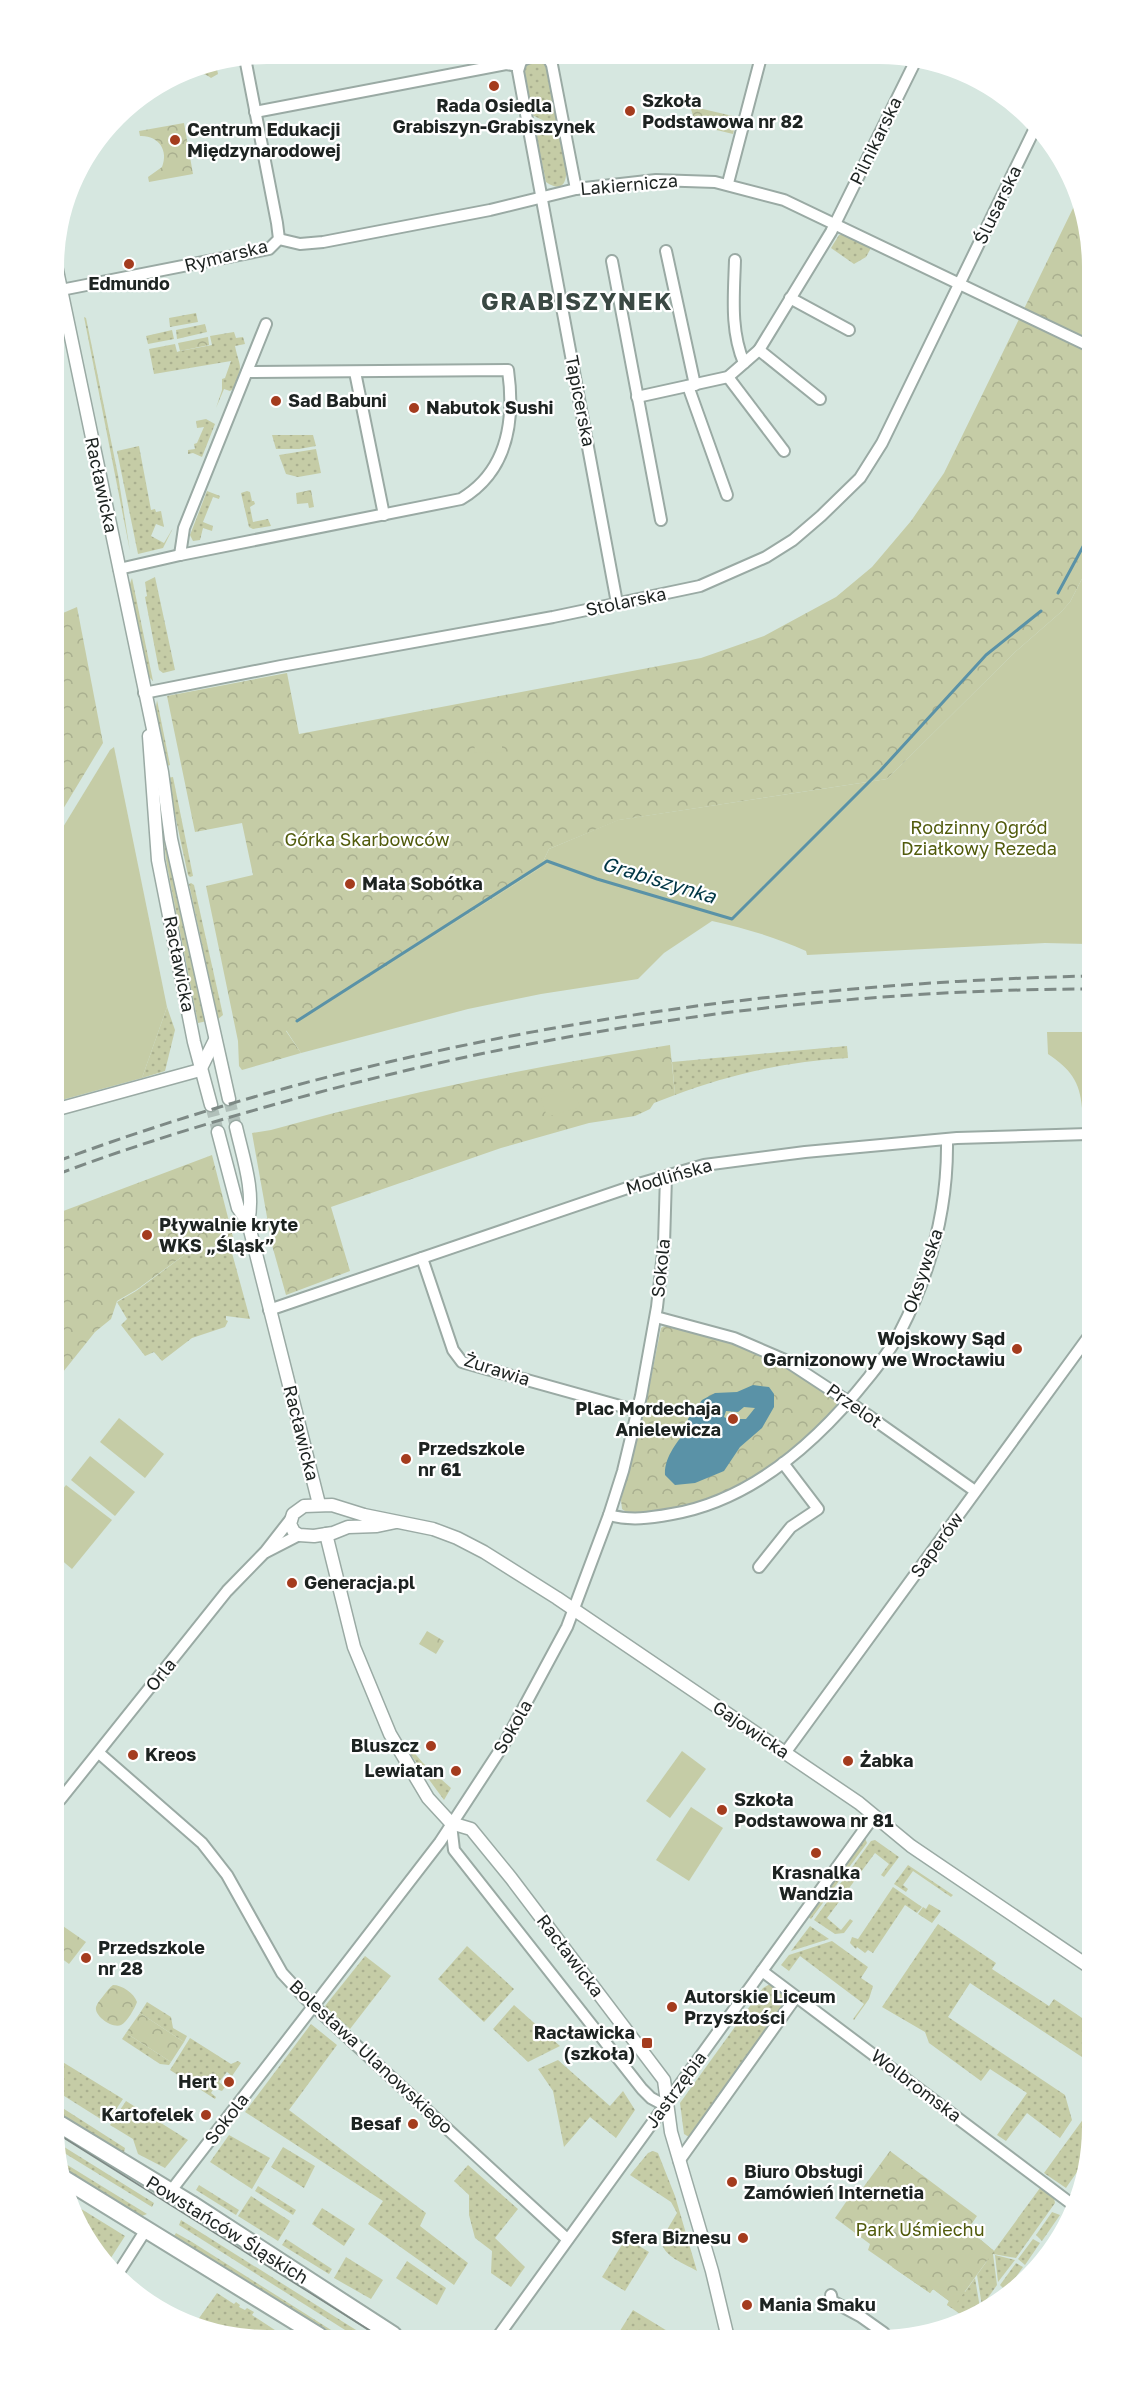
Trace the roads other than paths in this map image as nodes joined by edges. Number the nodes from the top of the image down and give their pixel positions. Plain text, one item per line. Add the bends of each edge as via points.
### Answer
1 (552, 64) edge
2 (759, 64) edge
3 (246, 66) edge
4 (519, 66) joint
5 (912, 67) edge
6 (255, 112) junction
7 (1031, 135) edge
8 (728, 183) junction
9 (576, 189) junction
10 (542, 199) junction
11 (835, 224) junction
12 (284, 240) dead end
13 (666, 251) dead end
14 (735, 260) dead end
15 (612, 261) dead end
16 (959, 283) junction
17 (65, 289) edge
18 (790, 298) junction
19 (65, 305) edge
20 (266, 324) dead end
21 (849, 330) dead end
22 (1082, 343) edge
23 (759, 350) junction
24 (744, 363) junction
25 (248, 372) junction
26 (355, 372) junction
27 (728, 377) junction
28 (691, 385) junction
29 (637, 397) junction
30 (820, 399) dead end
31 (784, 451) dead end
32 (728, 495) dead end
33 (384, 515) junction
34 (661, 519) dead end
35 (180, 555) junction
36 (119, 569) junction
37 (617, 603) junction
38 (144, 693) junction
39 (149, 714) junction
40 (153, 809) junction
41 (168, 811) junction
42 (215, 1040) junction
43 (200, 1070) junction
44 (211, 1105) tunnel mouth
45 (65, 1107) edge
46 (236, 1127) tunnel mouth
47 (218, 1132) tunnel mouth
48 (1082, 1134) edge
49 (947, 1140) junction
50 (666, 1176) junction
51 (248, 1222) junction
52 (422, 1258) junction
53 (269, 1310) junction
54 (656, 1317) junction
55 (1081, 1346) edge
56 (849, 1402) junction
57 (638, 1411) junction
58 (783, 1463) junction
59 (975, 1491) junction
60 (319, 1504) junction
61 (348, 1510) junction
62 (609, 1515) junction
63 (290, 1520) junction
64 (396, 1522) junction
65 (348, 1527) junction
66 (326, 1534) junction
67 (298, 1535) junction
68 (265, 1552) junction
69 (759, 1567) dead end
70 (574, 1610) junction
71 (99, 1753) junction
72 (785, 1753) junction
73 (64, 1795) edge
74 (874, 1816) junction
75 (451, 1823) junction
76 (1081, 1961) edge
77 (762, 1971) junction
78 (796, 1997) junction
79 (313, 2006) junction
80 (666, 2106) junction
81 (64, 2127) edge
82 (679, 2161) junction
83 (73, 2184) edge
84 (170, 2192) junction
85 (1067, 2201) edge
86 (147, 2228) junction
87 (567, 2239) junction
88 (122, 2267) edge
89 (831, 2295) dead end
90 (309, 2330) edge
91 (385, 2330) edge
92 (503, 2330) edge
93 (726, 2330) edge
94 (880, 2330) edge

1 - 9 street
2 - 8 street
3 - 6 street, Rymarska
4 - 6 street via 506,64
4 - 10 street, Tapicerska
5 - 11 street, Pilnikarska
6 - 17 street, Rymarska via 277,223 279,239 275,245
7 - 16 street, Ślusarska
8 - 9 street, Lakiernicza via 656,180
8 - 11 street, Lakiernicza via 784,200
9 - 10 street, Lakiernicza
10 - 12 street, Lakiernicza via 322,242 300,244
10 - 37 street, Tapicerska
11 - 16 street, Lakiernicza
11 - 18 street, Pilnikarska
13 - 28 street
14 - 24 street via 733,315
15 - 29 street
16 - 22 street, Lakiernicza
16 - 37 street, Stolarska via 882,443 860,478 821,516 766,557 700,586
18 - 21 street
18 - 23 street, Pilnikarska
19 - 36 street, Racławicka
20 - 25 street
23 - 24 street, Pilnikarska
23 - 30 street
24 - 27 street, Pilnikarska
25 - 26 street
25 - 35 street via 184,528
26 - 33 street
26 - 33 street via 508,370 511,416 507,439 486,481 461,499
27 - 28 street
27 - 31 street
28 - 29 street
28 - 32 street
29 - 34 street
33 - 35 street
35 - 36 street
36 - 38 street, Racławicka
37 - 38 street, Stolarska
38 - 39 street, Racławicka
39 - 40 street, Racławicka
39 - 41 street, Racławicka
40 - 41 street via 162,806
40 - 43 street, Racławicka via 158,860
41 - 42 street, Racławicka
42 - 43 street
42 - 43 street, Racławicka via 229,1097
43 - 44 street, Racławicka
43 - 45 street
46 - 51 street, Racławicka via 247,1172 251,1206
47 - 51 street, Racławicka via 238,1208
48 - 49 street, Modlińska
49 - 50 street, Modlińska via 805,1152 704,1165
49 - 56 street, Oksywska via 940,1227 924,1281 899,1335
50 - 52 street, Modlińska
50 - 54 street, Sokola
51 - 53 street, Racławicka
52 - 53 street, Modlińska
52 - 57 street, Żurawia via 453,1350 462,1362
53 - 60 street, Racławicka
54 - 56 street, Przelot via 700,1327 760,1349
54 - 57 street, Sokola
55 - 59 street, Saperów
56 - 58 street, Oksywska
56 - 59 street, Przelot
57 - 62 street, Sokola
58 - 62 street, Oksywska via 728,1497 684,1512 641,1519
58 - 69 street via 818,1509 791,1527
59 - 72 street, Saperów
60 - 61 street, Gajowicka
60 - 63 street via 299,1509
61 - 64 street, Gajowicka
61 - 65 street
62 - 70 street, Sokola
63 - 67 street via 291,1529
63 - 68 street, Orla
64 - 65 street, Gajowicka
64 - 70 street, Gajowicka via 458,1538
65 - 66 street, Gajowicka
66 - 67 street, Gajowicka
66 - 75 street, Racławicka via 354,1647 390,1734 428,1798
67 - 68 street, Orla
68 - 71 street, Orla via 227,1591
70 - 72 street, Gajowicka
70 - 75 street, Sokola via 509,1736
71 - 73 street, Orla
71 - 79 street, Bolesława Ulanowskiego via 202,1843 227,1875 282,1973
72 - 74 street, Gajowicka
74 - 76 street, Gajowicka via 915,1849
74 - 77 street, Jastrzębia
75 - 79 street, Sokola
75 - 80 street, Racławicka via 454,1850 642,2089
75 - 80 street, Racławicka via 471,1829 600,1995 664,2080
77 - 78 street, Wolbromska
77 - 80 street, Jastrzębia
78 - 82 street
78 - 85 street, Wolbromska
79 - 84 street, Sokola
79 - 87 street, Bolesława Ulanowskiego
80 - 82 street, Racławicka
80 - 87 street, Jastrzębia
81 - 84 main road, Powstańców Śląskich
82 - 93 street, Racławicka
83 - 86 main road
84 - 91 main road, Powstańców Śląskich
86 - 88 street
86 - 90 main road
87 - 92 street, Jastrzębia
89 - 94 street via 832,2301

